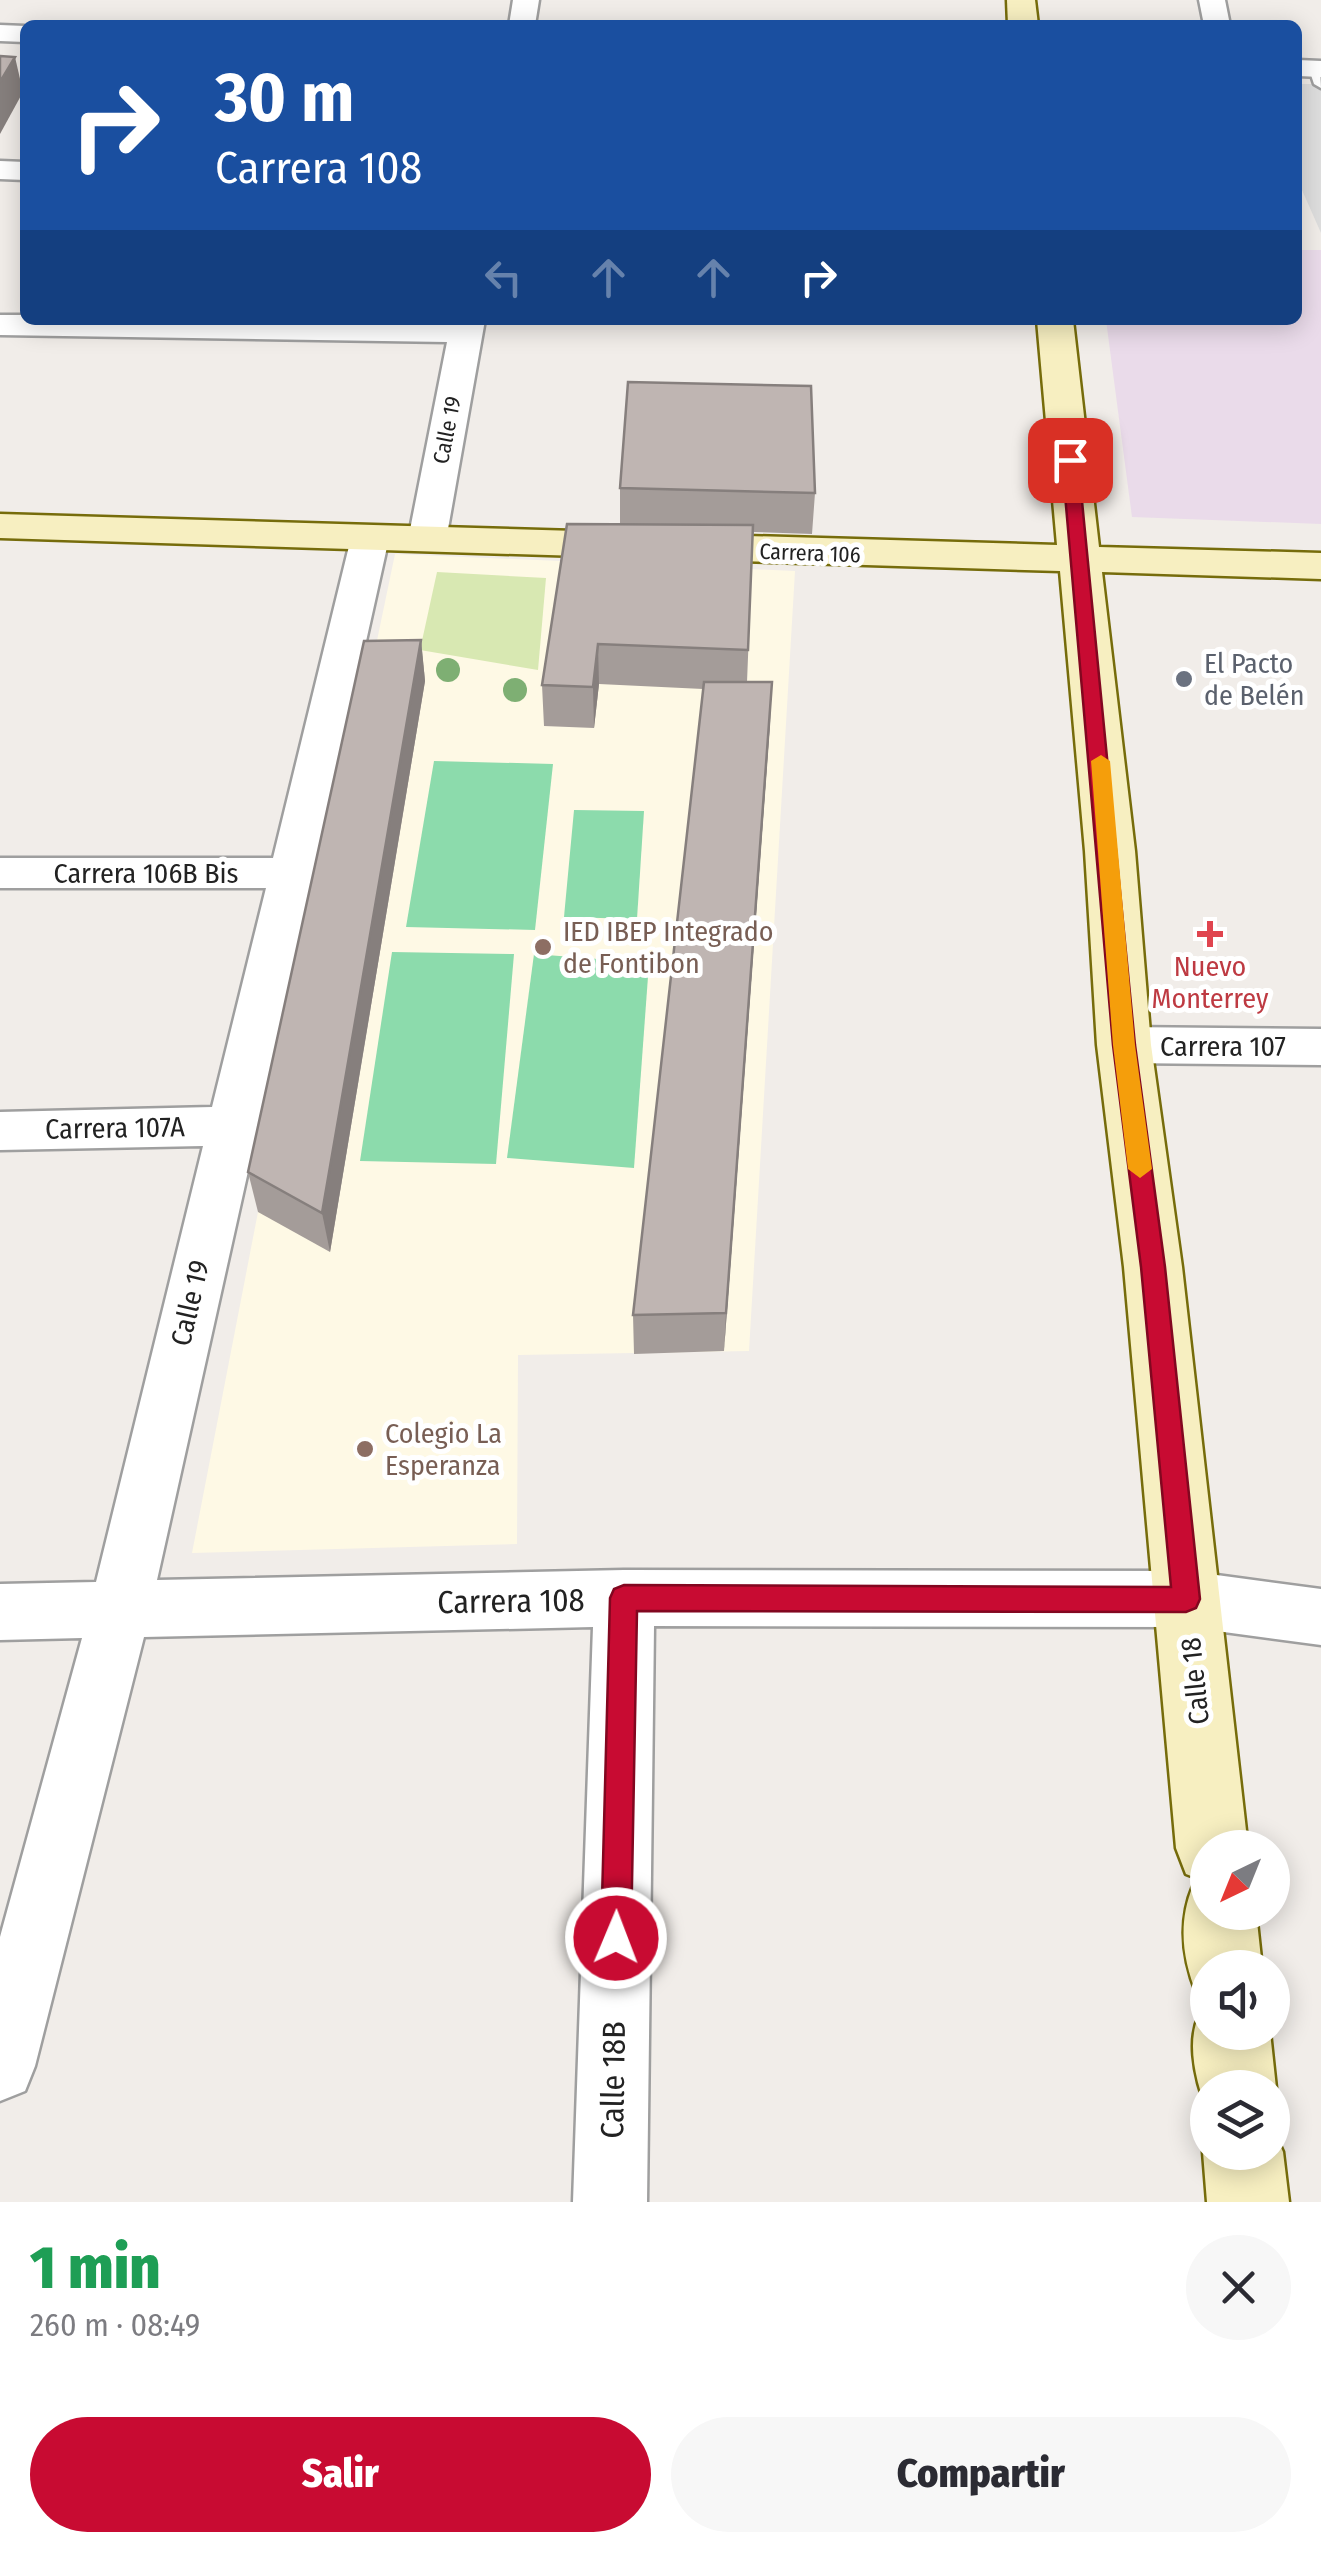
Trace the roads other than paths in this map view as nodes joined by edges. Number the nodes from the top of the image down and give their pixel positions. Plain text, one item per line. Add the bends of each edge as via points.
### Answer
1 (0, 325) edge
2 (1056, 325) edge
3 (466, 326) edge
4 (0, 526) edge
5 (370, 538) junction
6 (427, 540) junction
7 (1080, 562) junction
8 (1321, 566) edge
9 (0, 874) edge
10 (291, 874) junction
11 (1124, 1045) junction
12 (1321, 1047) edge
13 (230, 1126) junction
14 (0, 1131) edge
15 (624, 1598) junction
16 (1186, 1599) junction
17 (120, 1610) junction
18 (0, 1612) edge
19 (1321, 1618) edge
20 (1210, 1830) edge
21 (0, 2066) edge
22 (1245, 2170) edge
23 (610, 2202) edge
24 (1248, 2202) edge

1 - 3 street
2 - 7 street, Calle 18
3 - 6 street, Calle 19
4 - 5 street, Carrera 106
5 - 6 street, Carrera 106
5 - 10 street, Calle 19
6 - 7 street, Carrera 106
7 - 8 street, Carrera 106
7 - 11 street, Calle 18
9 - 10 street, Carrera 106B Bis
10 - 13 street, Calle 19
11 - 12 street, Carrera 107
11 - 16 street, Calle 18
13 - 14 street, Carrera 107A
13 - 17 street, Calle 19
15 - 16 street, Carrera 108
15 - 17 street, Carrera 108
15 - 23 street, Calle 18B
16 - 19 street, Carrera 108
16 - 20 street, Calle 18
17 - 18 street, Carrera 108
17 - 21 street, Calle 19
22 - 24 street

